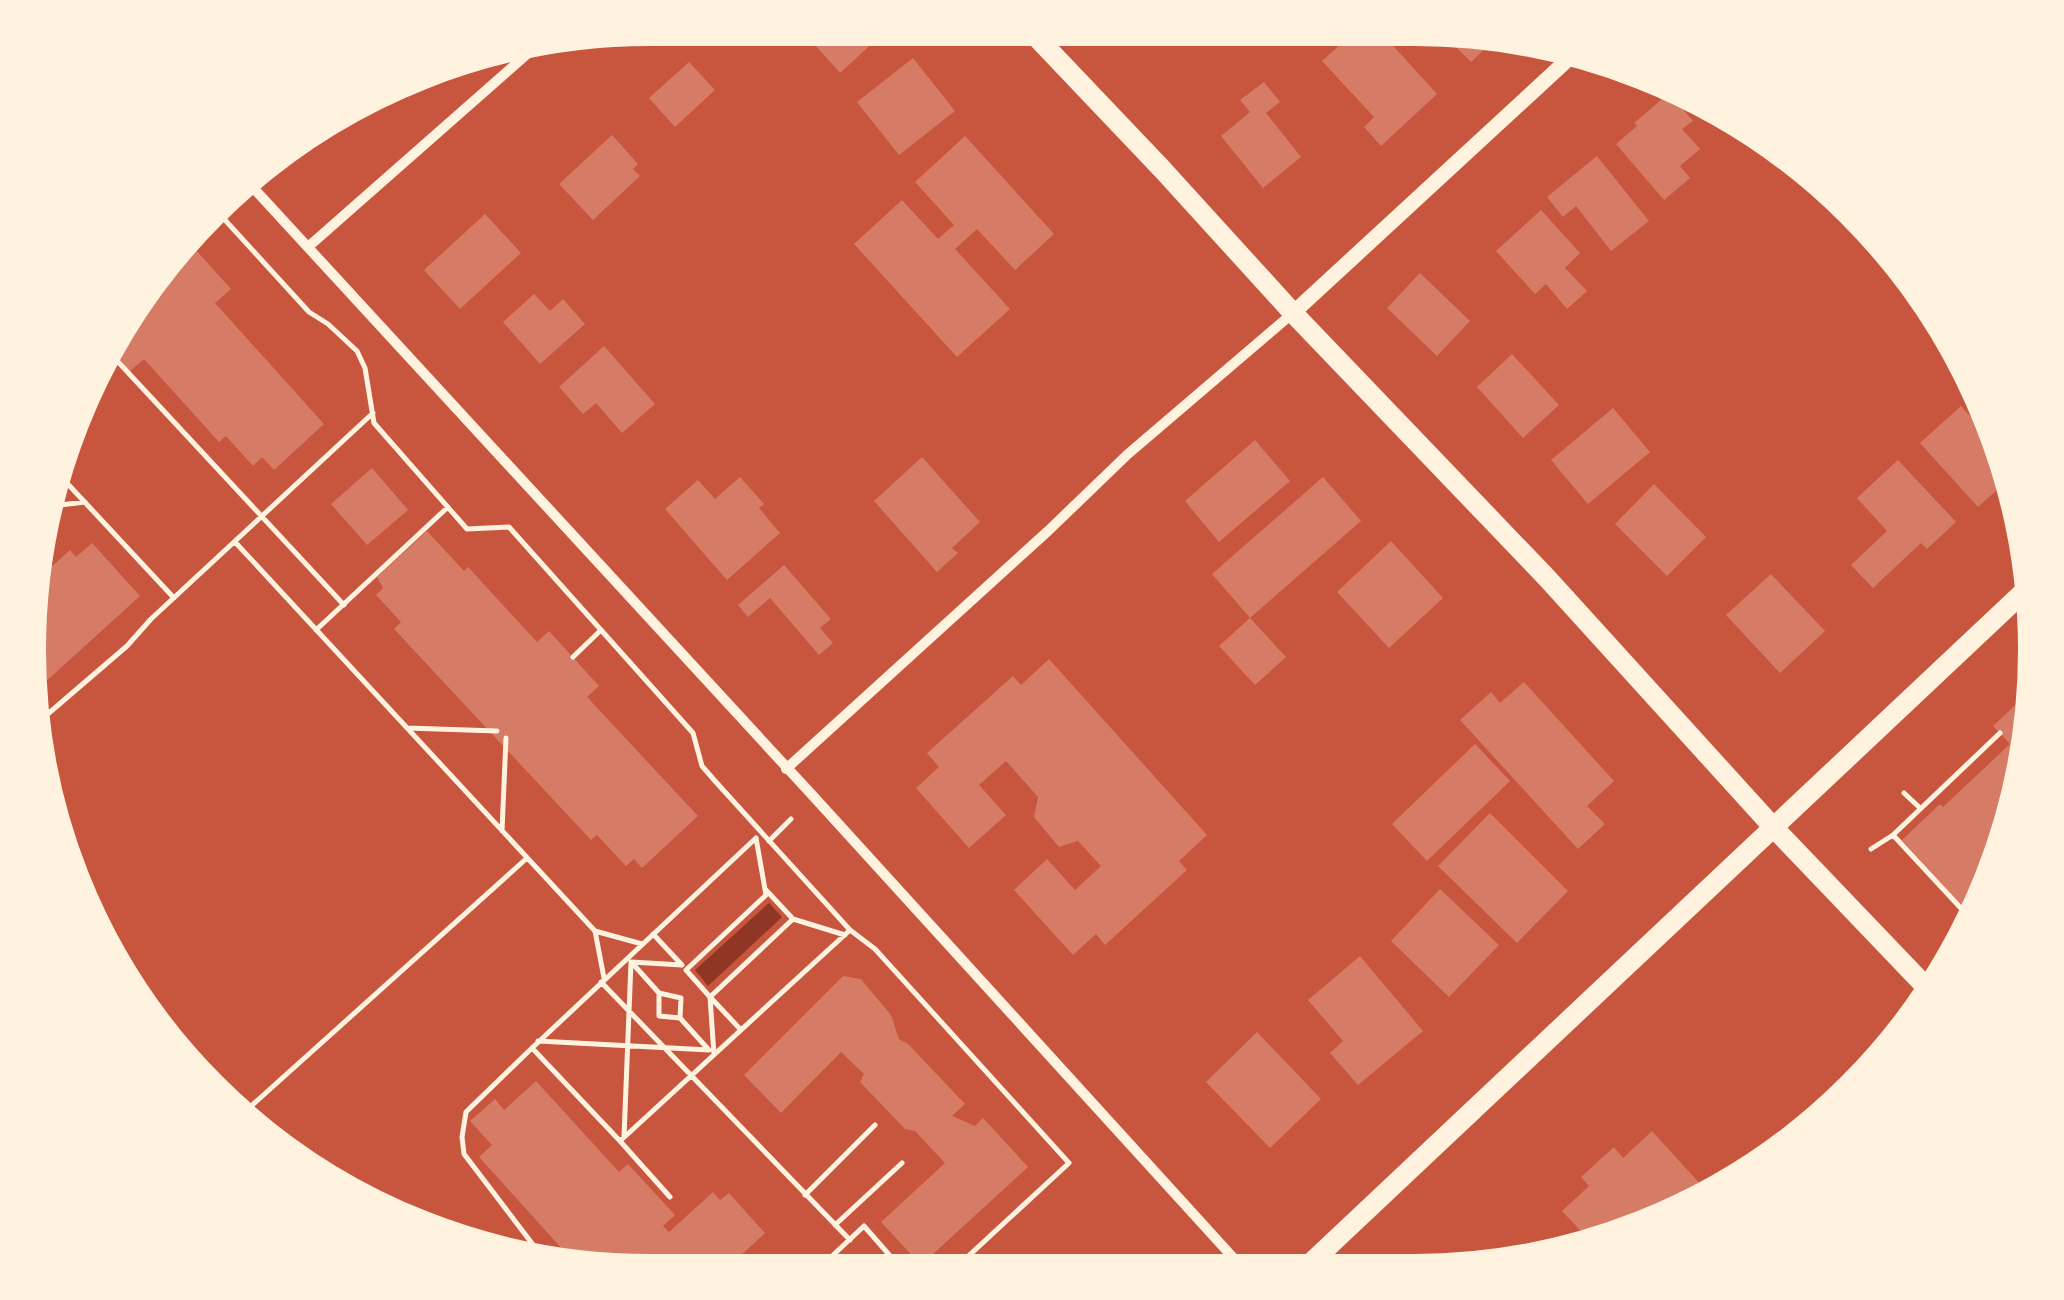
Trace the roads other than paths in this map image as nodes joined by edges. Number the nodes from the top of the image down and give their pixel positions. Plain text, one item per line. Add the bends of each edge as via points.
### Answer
1 (1039, 40) edge
2 (529, 52) edge
3 (1567, 60) edge
4 (253, 187) edge
5 (308, 248) junction
6 (1292, 313) junction
7 (2021, 593) edge
8 (786, 768) junction
9 (1774, 828) junction
10 (1923, 985) edge
11 (1235, 1260) edge
12 (1315, 1260) edge

1 - 6 main road
2 - 5 street
3 - 6 street
4 - 5 street
5 - 8 street
6 - 8 street
6 - 9 main road via 1547,578
7 - 9 main road
8 - 11 street
9 - 10 main road
9 - 12 main road

